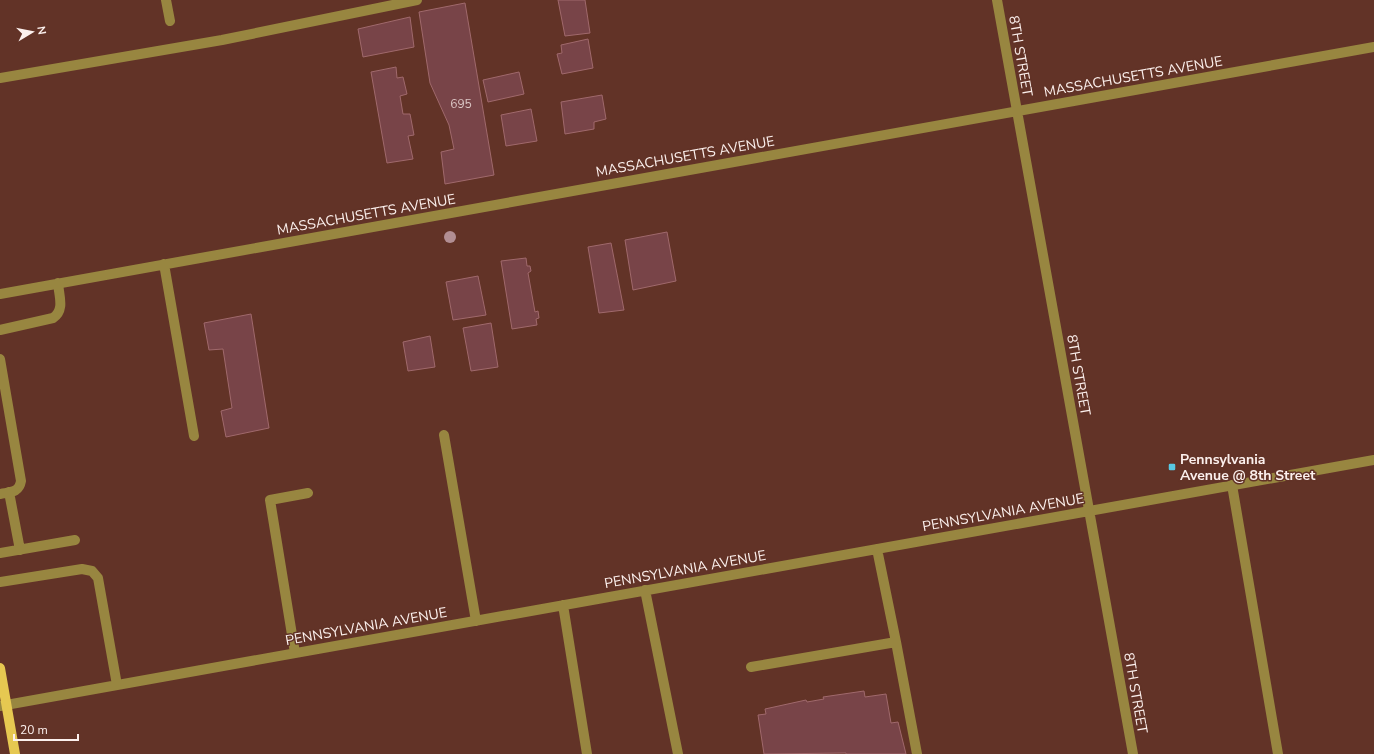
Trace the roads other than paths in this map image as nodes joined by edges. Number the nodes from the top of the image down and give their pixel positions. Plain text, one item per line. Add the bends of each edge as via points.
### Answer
1 (166, 0) edge
2 (417, 0) edge
3 (997, 0) edge
4 (170, 21) dead end
5 (1374, 47) edge
6 (0, 78) edge
7 (1017, 111) junction
8 (164, 264) junction
9 (58, 283) junction
10 (0, 294) edge
11 (0, 330) edge
12 (0, 359) edge
13 (5, 420) edge
14 (444, 435) dead end
15 (194, 436) dead end
16 (1374, 460) edge
17 (1232, 485) junction
18 (5, 493) edge
19 (308, 493) dead end
20 (1089, 510) junction
21 (75, 540) dead end
22 (877, 548) junction
23 (20, 550) junction
24 (0, 553) edge
25 (0, 582) edge
26 (645, 590) junction
27 (563, 605) junction
28 (476, 621) junction
29 (896, 642) junction
30 (295, 653) junction
31 (751, 667) dead end
32 (0, 668) edge
33 (117, 685) junction
34 (3, 705) edge
35 (15, 754) edge
36 (587, 754) edge
37 (678, 754) edge
38 (917, 754) edge
39 (1133, 754) edge
40 (1278, 754) edge

1 - 4 street
2 - 6 street via 222,40
3 - 7 street, 8TH STREET
5 - 7 street, MASSACHUSETTS AVENUE
7 - 8 street, MASSACHUSETTS AVENUE
7 - 20 street, 8TH STREET
8 - 9 street, MASSACHUSETTS AVENUE
8 - 15 street
9 - 10 street, MASSACHUSETTS AVENUE
9 - 11 street via 61,308 58,314 53,318
12 - 13 street
13 - 18 street via 21,481 16,491
14 - 28 street
16 - 17 street, PENNSYLVANIA AVENUE
17 - 20 street, PENNSYLVANIA AVENUE
17 - 40 street
18 - 23 street
19 - 30 street via 270,500
20 - 22 street, PENNSYLVANIA AVENUE
20 - 39 street, 8TH STREET
21 - 23 street
22 - 26 street, PENNSYLVANIA AVENUE
22 - 29 street
23 - 24 street
25 - 33 street via 82,569 92,570 98,578
26 - 27 street, PENNSYLVANIA AVENUE
26 - 37 street
27 - 28 street, PENNSYLVANIA AVENUE
27 - 36 street
28 - 30 street, PENNSYLVANIA AVENUE
29 - 31 street
29 - 38 street
30 - 33 street, PENNSYLVANIA AVENUE
32 - 34 main road
33 - 34 street, PENNSYLVANIA AVENUE
34 - 35 main road

